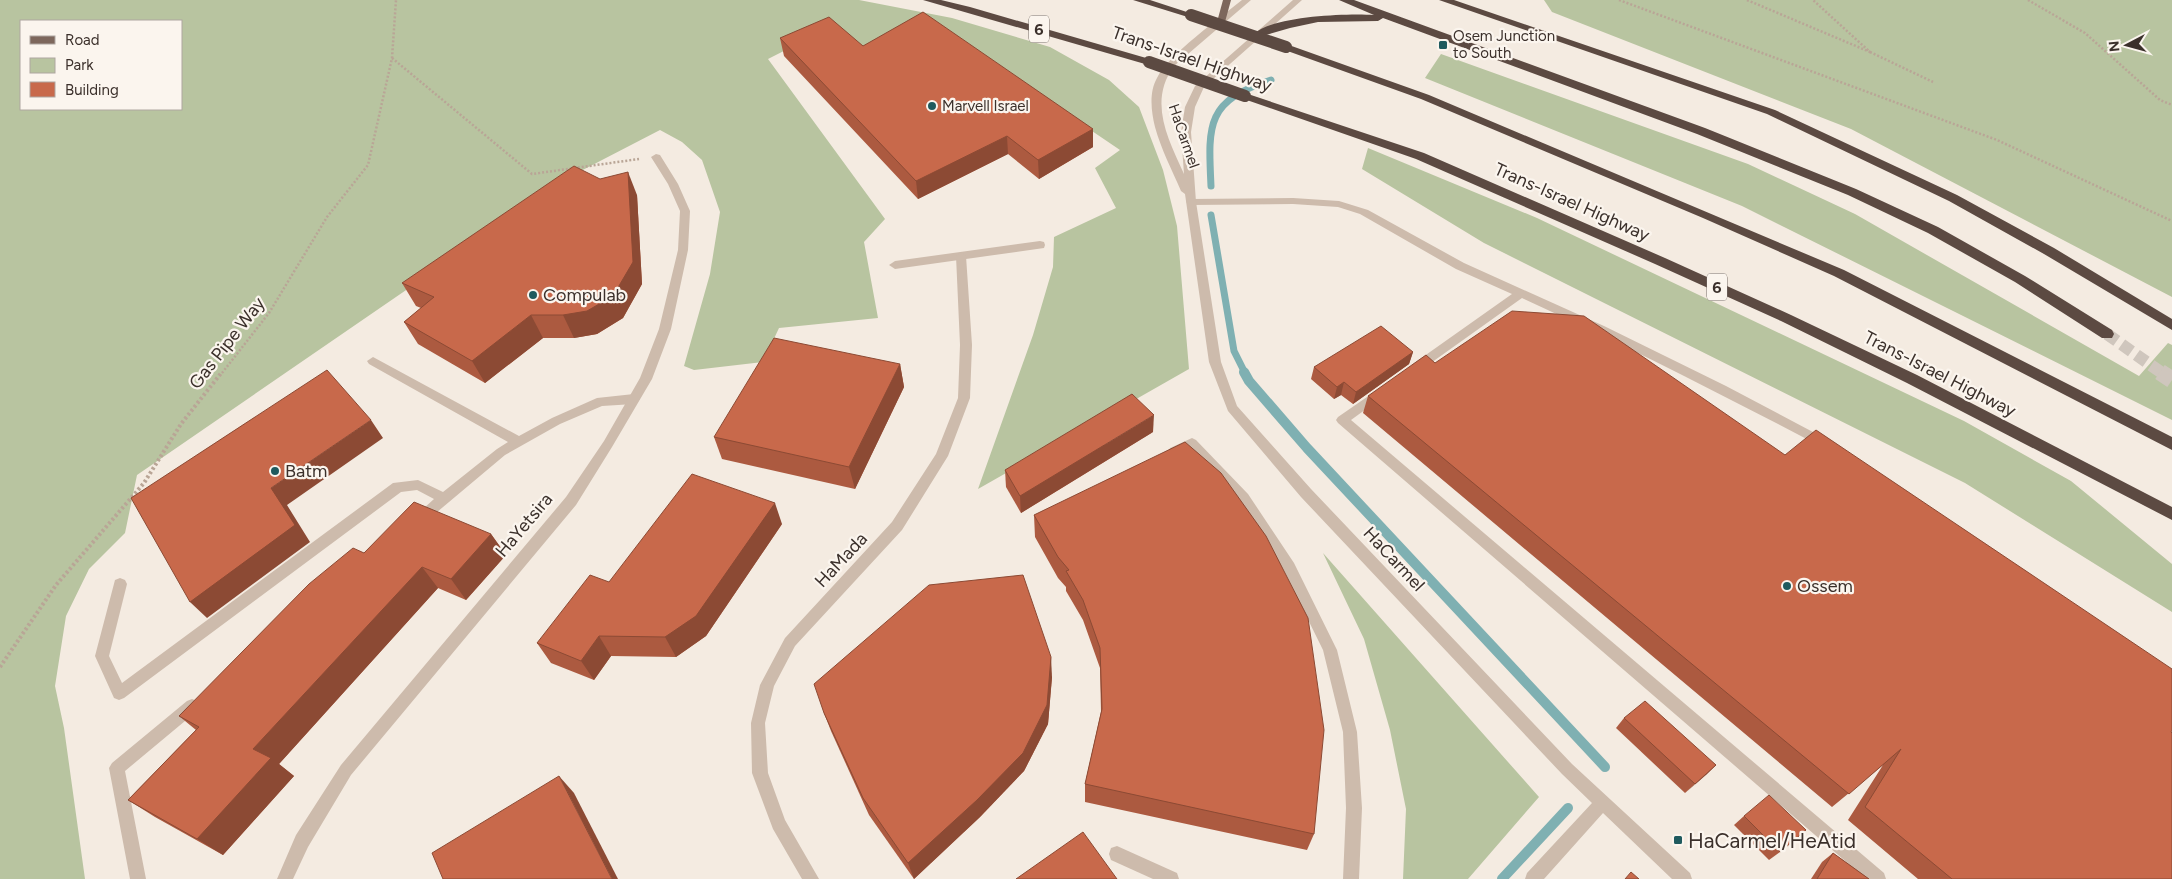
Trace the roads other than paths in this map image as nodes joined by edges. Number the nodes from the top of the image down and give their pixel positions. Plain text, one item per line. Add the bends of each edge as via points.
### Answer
1 (928, 0) edge
2 (1138, 0) edge
3 (1227, 0) edge
4 (1247, 0) edge
5 (1298, 0) edge
6 (1344, 0) edge
7 (1444, 0) edge
8 (1221, 22) junction
9 (1400, 22) junction
10 (1259, 34) junction
11 (656, 157) road end
12 (1191, 202) junction
13 (1040, 245) dead end
14 (961, 256) junction
15 (895, 265) dead end
16 (1521, 293) junction
17 (2172, 325) edge
18 (2107, 334) tunnel mouth
19 (374, 361) dead end
20 (1407, 374) edge
21 (1391, 385) edge
22 (634, 399) junction
23 (519, 442) junction
24 (2172, 444) edge
25 (1834, 450) edge
26 (1157, 459) edge
27 (444, 498) junction
28 (2172, 514) edge
29 (406, 530) edge
30 (120, 584) dead end
31 (201, 699) edge
32 (1602, 802) junction
33 (1117, 854) dead end
34 (138, 879) edge
35 (285, 879) edge
36 (811, 879) edge
37 (1171, 879) edge
38 (1351, 879) edge
39 (1532, 879) edge
40 (1684, 879) edge
41 (1878, 879) edge

1 - 28 highway, Trans-Israel Highway / 6, bridge via 1149,62 1420,156 1668,265 1912,379
2 - 24 highway, bridge via 1286,47 1426,98 1708,214 1839,273
3 - 8 main road
4 - 8 street, HaCarmel
5 - 10 street, HaCarmel
6 - 9 highway
7 - 17 highway via 1771,112 1953,198
8 - 12 street, HaCarmel via 1171,64 1157,84 1157,114
9 - 10 highway via 1343,16 1290,23
9 - 18 highway via 1702,131 1852,192 1933,230 2020,279
10 - 12 street, HaCarmel via 1200,86 1194,96 1186,132
11 - 22 street, HaYetsira via 685,210 683,250 665,328 646,380
12 - 16 street via 1339,204 1364,212 1460,266
12 - 32 street, HaCarmel via 1215,362 1232,408 1306,493
13 - 14 street
14 - 15 street
14 - 36 street, HaMada via 966,345 964,398 942,456 897,526 790,642 767,685 758,723 760,773 779,824
16 - 20 street
16 - 25 street via 1714,384
19 - 23 street
21 - 41 street via 1342,420
22 - 23 street via 601,401
22 - 35 street, HaYetsira via 571,501 346,770 302,840
23 - 27 street via 501,452
26 - 38 street via 1192,443 1243,498 1289,567 1330,650 1350,732 1354,808
27 - 29 street
27 - 30 street via 418,485 398,487 119,692 102,656
31 - 34 street via 117,768
32 - 39 street
32 - 40 street, HaCarmel
33 - 37 street

